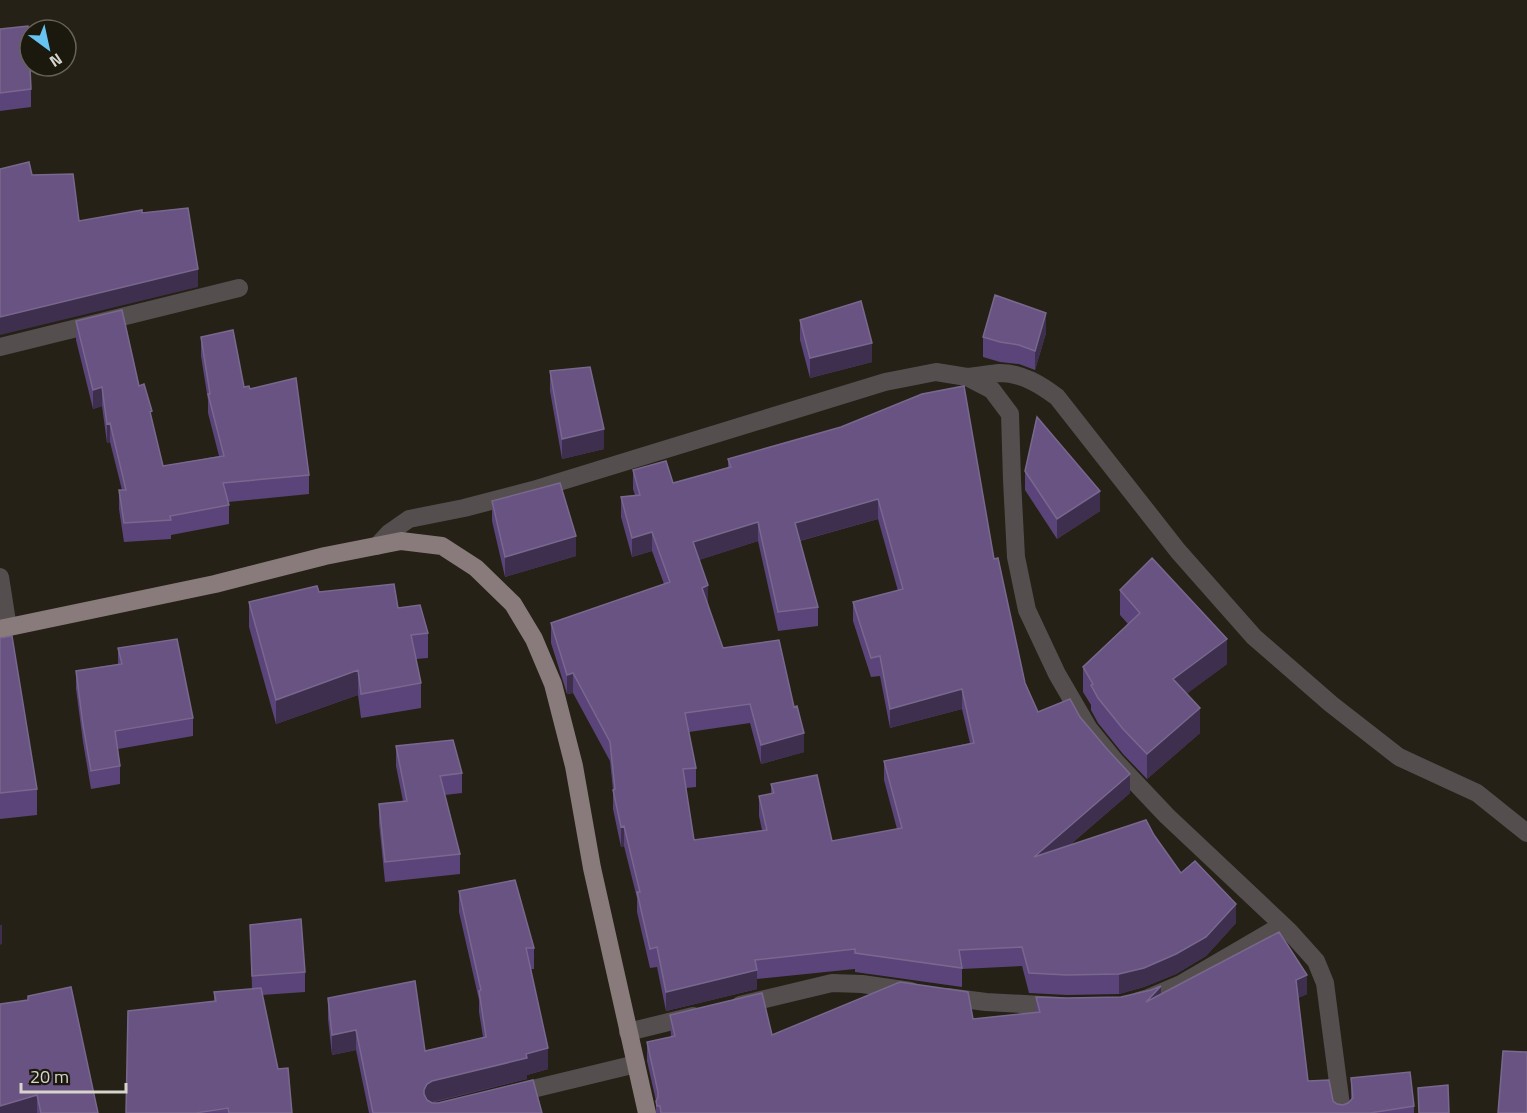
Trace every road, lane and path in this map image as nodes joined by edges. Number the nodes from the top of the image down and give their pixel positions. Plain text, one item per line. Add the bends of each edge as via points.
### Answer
1 (240, 288) dead end
2 (0, 347) edge
3 (967, 377) junction
4 (377, 546) junction
5 (0, 577) edge
6 (4, 629) edge
7 (1527, 833) edge
8 (1282, 925) junction
9 (1121, 1005) edge
10 (1080, 1006) edge
11 (628, 1032) junction
12 (636, 1064) junction
13 (490, 1100) edge
14 (646, 1113) edge
15 (1342, 1113) edge

1 - 2 street
3 - 4 street via 936,372 885,382 533,490 409,519
3 - 7 street via 1002,373 1024,377 1057,397 1178,551 1254,637 1399,758 1477,793
3 - 8 street via 992,390 1010,414 1016,557 1027,610 1083,720 1167,816
4 - 6 main road
4 - 11 main road via 402,541 442,546 476,568 513,604 534,639 554,684 574,766
5 - 6 street
8 - 9 street via 1181,984
8 - 15 street via 1316,960 1325,983
10 - 11 street via 986,1002 832,983
11 - 12 main road
12 - 13 street
12 - 14 main road

